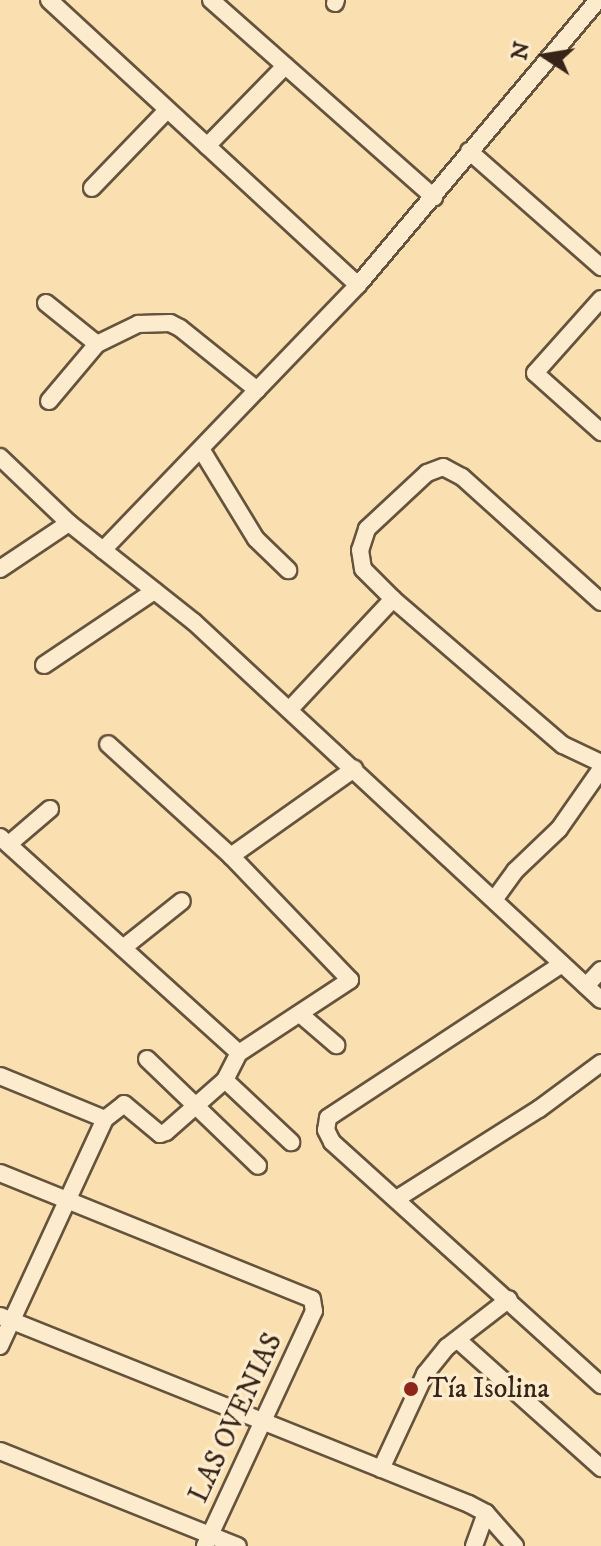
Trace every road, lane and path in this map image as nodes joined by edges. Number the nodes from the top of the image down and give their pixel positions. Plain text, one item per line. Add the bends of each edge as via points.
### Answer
1 (49, 0) edge
2 (211, 0) edge
3 (598, 0) edge
4 (285, 66) junction
5 (167, 110) junction
6 (207, 146) junction
7 (469, 151) junction
8 (92, 188) dead end
9 (434, 197) junction
10 (601, 267) edge
11 (358, 285) junction
12 (601, 299) edge
13 (46, 303) dead end
14 (97, 344) junction
15 (257, 390) junction
16 (49, 401) dead end
17 (601, 432) edge
18 (201, 449) junction
19 (0, 457) edge
20 (69, 523) junction
21 (103, 550) junction
22 (0, 569) edge
23 (288, 570) dead end
24 (154, 591) junction
25 (393, 599) junction
26 (601, 602) edge
27 (44, 665) dead end
28 (290, 709) junction
29 (108, 744) dead end
30 (601, 766) edge
31 (354, 769) junction
32 (50, 809) dead end
33 (4, 840) edge
34 (231, 856) junction
35 (494, 900) junction
36 (182, 901) dead end
37 (123, 948) junction
38 (562, 964) junction
39 (601, 970) edge
40 (586, 986) junction
41 (601, 1000) edge
42 (300, 1014) junction
43 (336, 1045) dead end
44 (239, 1053) junction
45 (147, 1059) dead end
46 (601, 1063) edge
47 (0, 1076) edge
48 (225, 1080) junction
49 (195, 1106) junction
50 (105, 1119) junction
51 (291, 1142) dead end
52 (258, 1166) dead end
53 (0, 1173) edge
54 (66, 1198) junction
55 (398, 1198) junction
56 (509, 1299) junction
57 (6, 1318) edge
58 (459, 1341) junction
59 (0, 1346) edge
60 (601, 1385) edge
61 (262, 1421) junction
62 (0, 1451) edge
63 (601, 1468) edge
64 (381, 1469) junction
65 (486, 1513) junction
66 (208, 1540) edge
67 (238, 1546) edge
68 (474, 1546) edge
69 (515, 1546) edge

1 - 5 street
2 - 4 street
3 - 7 street
4 - 6 street
4 - 9 street
5 - 6 street
5 - 8 street
6 - 11 street
7 - 9 street
7 - 10 street
9 - 11 street
11 - 15 street
12 - 17 street via 535,373
13 - 14 street
14 - 15 street via 138,324 170,323
14 - 16 street
15 - 18 street
18 - 21 street
18 - 23 street via 256,539
19 - 20 street
20 - 21 street
20 - 22 street
21 - 24 street
24 - 27 street
24 - 28 street
25 - 26 street via 363,569 360,550 367,529 427,473 443,467 462,477
25 - 28 street
25 - 30 street via 563,745
28 - 31 street
29 - 34 street
30 - 35 street via 559,829 515,871
31 - 34 street
31 - 35 street
32 - 33 street
33 - 37 street
34 - 42 street via 349,976 348,984
35 - 38 street
36 - 37 street
37 - 44 street
38 - 40 street
38 - 55 street via 328,1118 332,1142
39 - 40 street
40 - 41 street
42 - 43 street
42 - 44 street
44 - 48 street
45 - 49 street
46 - 55 street
47 - 50 street
48 - 49 street
48 - 51 street
49 - 50 street via 163,1134 125,1105
49 - 52 street
50 - 54 street
53 - 54 street
54 - 57 street
54 - 61 street, LAS OVENIAS via 312,1299 314,1311
55 - 56 street
56 - 58 street
56 - 60 street
57 - 59 street
57 - 61 street
58 - 63 street
58 - 64 street via 425,1374
61 - 64 street
61 - 66 street, LAS OVENIAS
62 - 66 street
64 - 65 street
65 - 68 street
65 - 69 street
66 - 67 street

